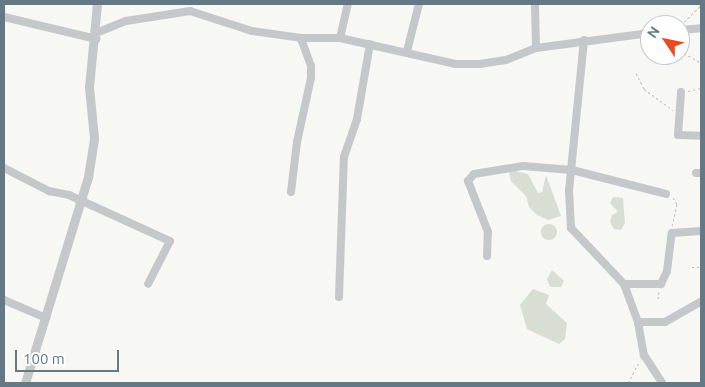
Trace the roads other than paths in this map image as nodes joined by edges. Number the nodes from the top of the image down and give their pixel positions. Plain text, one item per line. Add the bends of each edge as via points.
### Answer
1 (97, 4) edge
2 (348, 4) edge
3 (419, 4) edge
4 (535, 4) edge
5 (4, 17) edge
6 (640, 34) edge
7 (96, 36) junction
8 (300, 38) junction
9 (340, 38) junction
10 (584, 40) junction
11 (370, 44) junction
12 (536, 48) junction
13 (407, 51) junction
14 (680, 93) road end
15 (701, 136) edge
16 (4, 168) edge
17 (572, 170) junction
18 (291, 192) dead end
19 (666, 194) road end
20 (81, 201) junction
21 (701, 231) edge
22 (487, 256) dead end
23 (148, 284) dead end
24 (624, 284) junction
25 (339, 297) dead end
26 (4, 300) edge
27 (700, 302) dead end
28 (46, 318) junction
29 (638, 322) junction
30 (25, 383) edge
31 (662, 383) edge

1 - 7 street
2 - 9 street
3 - 13 street
4 - 12 street
5 - 7 street
6 - 10 street
7 - 8 street via 126,21 190,11 243,28
7 - 20 street via 89,87 94,138
8 - 9 street
8 - 18 street via 311,66 311,78 297,142
9 - 11 street
10 - 12 street
10 - 17 street
11 - 13 street
11 - 25 street via 357,119 344,157
12 - 13 street via 506,60 480,64 455,64
14 - 15 street via 678,135
16 - 20 street via 49,191
17 - 19 street
17 - 22 street via 523,166 470,176 468,181 488,232
17 - 24 street via 571,228
20 - 23 street via 170,241
20 - 28 street
21 - 24 street via 675,232 669,239 667,271 660,284
24 - 29 street
26 - 28 street
27 - 29 street via 665,322
28 - 30 street
29 - 31 street via 643,348

